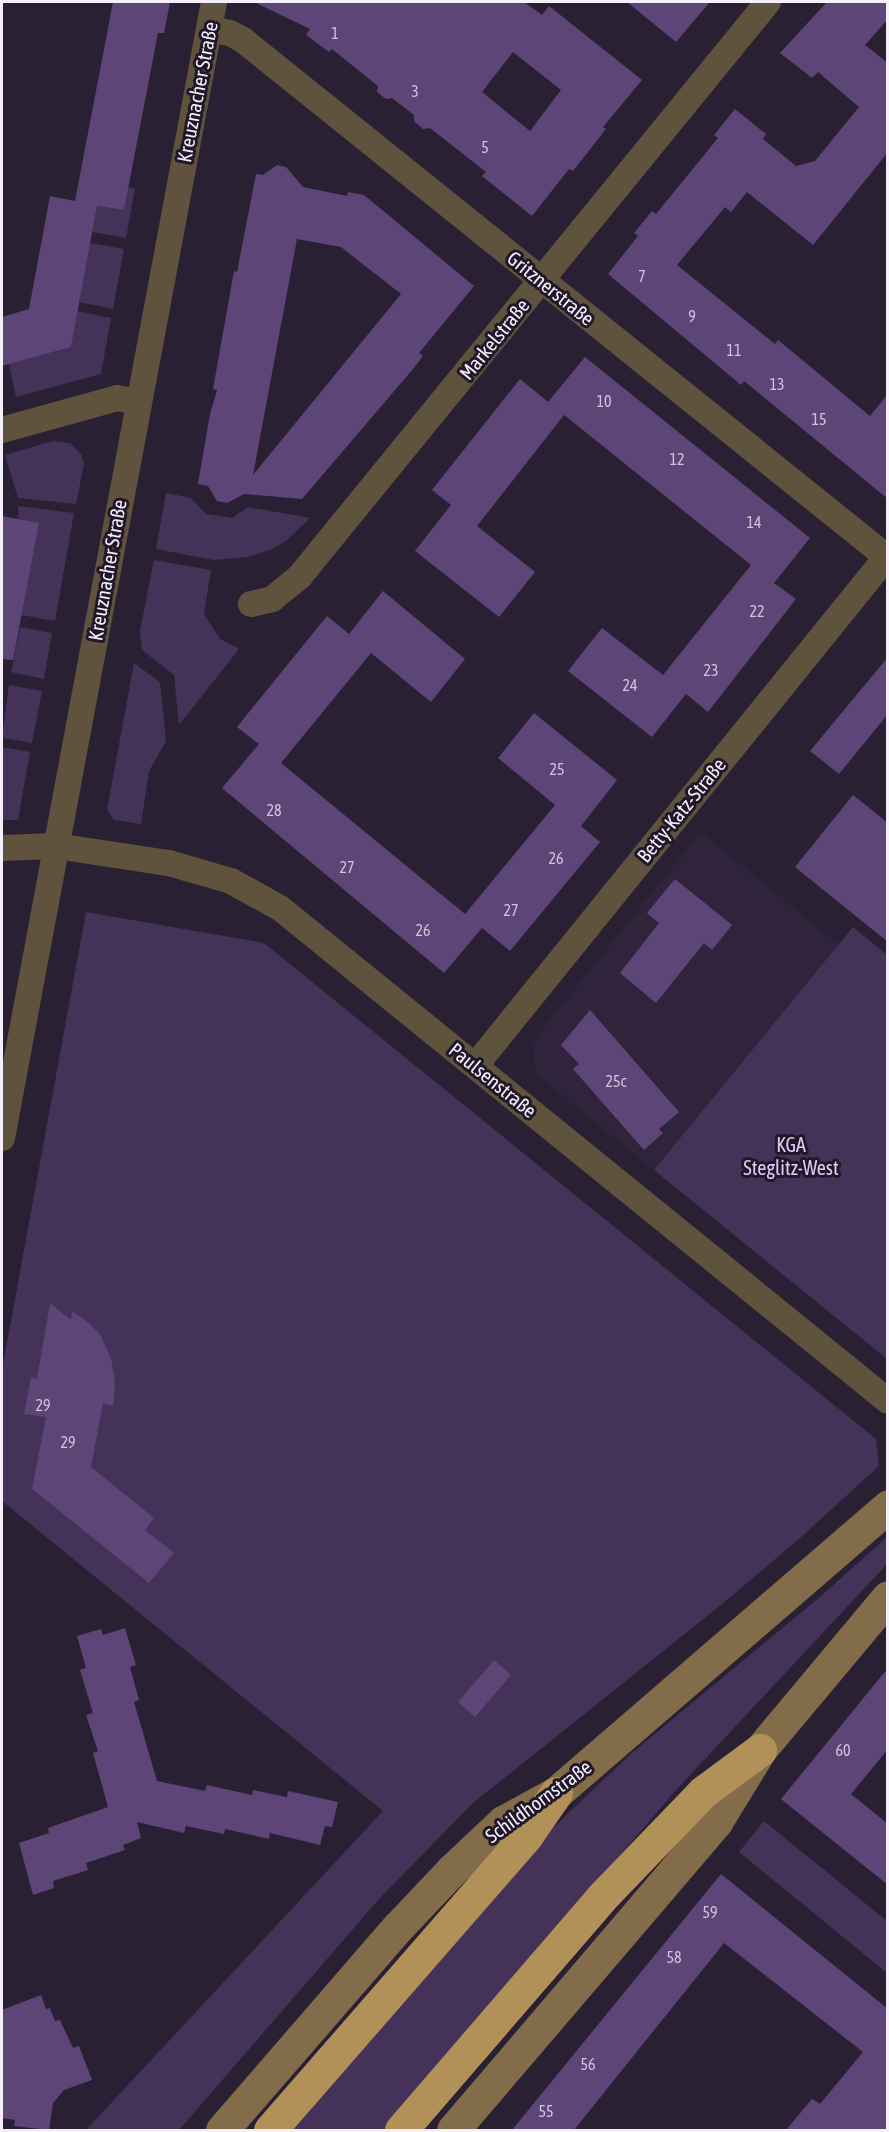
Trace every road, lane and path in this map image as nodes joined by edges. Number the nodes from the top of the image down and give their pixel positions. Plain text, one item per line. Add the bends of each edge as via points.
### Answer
1 (214, 2) edge
2 (768, 2) edge
3 (209, 29) junction
4 (542, 281) junction
5 (138, 402) junction
6 (2, 430) edge
7 (887, 557) edge
8 (251, 604) dead end
9 (56, 846) junction
10 (2, 848) edge
11 (475, 1066) junction
12 (2, 1138) edge
13 (888, 1401) edge
14 (888, 1506) edge
15 (888, 1597) edge
16 (760, 1750) junction
17 (556, 1793) junction
18 (222, 2130) edge
19 (270, 2130) edge
20 (400, 2130) edge
21 (453, 2130) edge

1 - 3 street, Kreuznacher Straße
2 - 4 street, Markelstraße
3 - 4 street, Gritznerstraße via 243,40
3 - 5 street, Kreuznacher Straße
4 - 7 street, Gritznerstraße
4 - 8 street, Markelstraße via 300,576 272,599
5 - 6 street via 117,398
5 - 9 street, Kreuznacher Straße
7 - 11 street, Betty-Katz-Straße
9 - 10 street, Paulsenstraße
9 - 11 street, Paulsenstraße via 194,869 260,896 298,922
9 - 12 street, Kreuznacher Straße
11 - 13 street, Paulsenstraße
14 - 17 main road, Schildhornstraße
15 - 16 main road
16 - 20 highway via 703,1792 601,1898
16 - 21 main road via 716,1822
17 - 18 main road, Schildhornstraße via 503,1822 452,1870
17 - 19 highway via 527,1835

